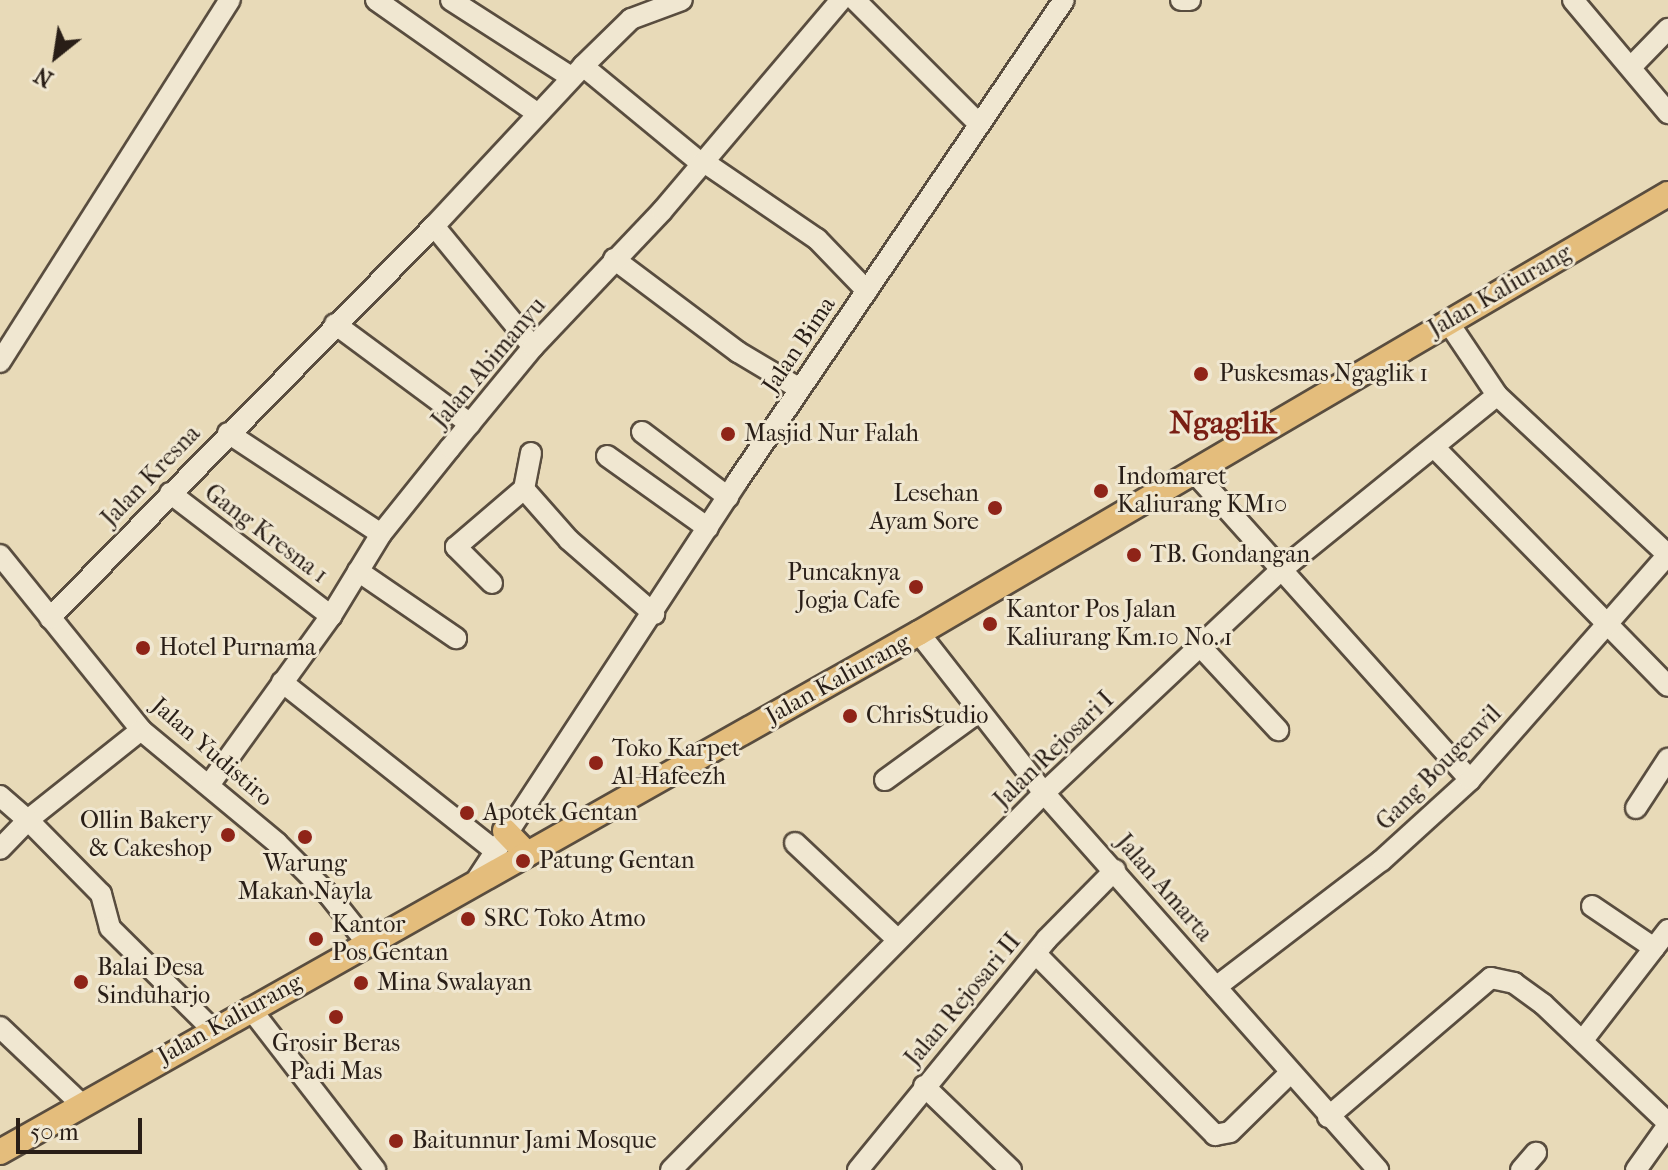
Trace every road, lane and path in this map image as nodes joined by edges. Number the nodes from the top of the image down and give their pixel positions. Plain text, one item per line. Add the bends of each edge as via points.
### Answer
1 (230, 0) edge
2 (376, 0) edge
3 (451, 0) edge
4 (682, 0) edge
5 (841, 0) edge
6 (855, 0) edge
7 (1064, 0) edge
8 (1181, 0) edge
9 (1190, 0) edge
10 (1573, 0) edge
11 (639, 6) edge
12 (1668, 29) edge
13 (1632, 66) junction
14 (577, 72) junction
15 (1668, 113) edge
16 (538, 114) junction
17 (977, 122) junction
18 (703, 163) junction
19 (1668, 194) edge
20 (434, 226) junction
21 (614, 259) junction
22 (867, 291) junction
23 (1448, 322) junction
24 (335, 324) junction
25 (533, 347) junction
26 (0, 362) edge
27 (800, 389) junction
28 (1497, 395) junction
29 (470, 424) junction
30 (642, 432) dead end
31 (228, 433) junction
32 (1434, 447) junction
33 (531, 453) dead end
34 (607, 456) dead end
35 (1193, 471) junction
36 (524, 489) junction
37 (170, 493) junction
38 (728, 497) junction
39 (708, 528) junction
40 (381, 534) junction
41 (0, 555) edge
42 (1668, 555) edge
43 (358, 571) junction
44 (1280, 571) junction
45 (492, 583) dead end
46 (654, 614) junction
47 (331, 616) junction
48 (50, 618) junction
49 (1605, 625) junction
50 (919, 633) junction
51 (456, 638) dead end
52 (1200, 646) junction
53 (282, 682) junction
54 (1668, 686) edge
55 (980, 711) junction
56 (141, 730) junction
57 (1278, 730) dead end
58 (1668, 759) edge
59 (885, 780) dead end
60 (1470, 780) junction
61 (209, 785) junction
62 (1044, 793) junction
63 (0, 796) edge
64 (1636, 808) dead end
65 (28, 820) junction
66 (500, 841) junction
67 (795, 843) dead end
68 (0, 849) edge
69 (527, 854) junction
70 (1115, 870) junction
71 (476, 881) junction
72 (1592, 906) dead end
73 (1668, 930) edge
74 (897, 939) junction
75 (367, 943) junction
76 (1654, 948) junction
77 (1036, 954) junction
78 (1216, 987) junction
79 (250, 1008) junction
80 (0, 1027) edge
81 (212, 1029) junction
82 (1583, 1040) junction
83 (1290, 1073) junction
84 (924, 1086) junction
85 (80, 1103) junction
86 (1328, 1117) junction
87 (1668, 1124) edge
88 (0, 1152) edge
89 (1536, 1153) dead end
90 (375, 1170) edge
91 (671, 1170) edge
92 (858, 1170) edge
93 (1011, 1170) edge
94 (1378, 1170) edge
95 (1521, 1170) edge
96 (1636, 1170) edge

1 - 26 street
2 - 16 street
3 - 14 street
4 - 11 street
5 - 18 street, Jalan Abimanyu
6 - 17 street
7 - 17 street, Jalan Bima
8 - 9 street
10 - 13 street
11 - 14 street
12 - 13 street
13 - 15 street
14 - 16 street
14 - 18 street
16 - 20 street
17 - 22 street, Jalan Bima
18 - 21 street, Jalan Abimanyu
18 - 22 street via 817,239
19 - 23 main road, Jalan Kaliurang
20 - 24 street
20 - 25 street
21 - 25 street, Jalan Abimanyu
21 - 27 street via 728,345
22 - 27 street, Jalan Bima
23 - 28 street
23 - 35 main road, Jalan Kaliurang
24 - 29 street
24 - 31 street
25 - 29 street, Jalan Abimanyu
27 - 38 street, Jalan Bima
28 - 32 street, Jalan Rejosari I
28 - 42 street
29 - 40 street, Jalan Abimanyu
30 - 38 street
31 - 37 street, Jalan Kresna
31 - 40 street, Jalan Kresna
32 - 44 street, Jalan Rejosari I
32 - 49 street
33 - 36 street
34 - 39 street
35 - 44 street
35 - 50 main road, Jalan Kaliurang
36 - 45 street via 456,547
36 - 46 street via 569,540
37 - 47 street, Gang Kresna 1
37 - 48 street, Jalan Kresna
38 - 39 street, Jalan Bima
39 - 46 street, Jalan Bima
40 - 43 street, Jalan Abimanyu
41 - 48 street, Jalan Yudistiro
42 - 49 street, Gang Bougenvil
43 - 47 street, Jalan Abimanyu
43 - 51 street
44 - 52 street, Jalan Rejosari I
44 - 60 street via 1390,686
46 - 66 street, Jalan Bima
47 - 53 street, Jalan Abimanyu
48 - 56 street, Jalan Yudistiro
49 - 54 street
49 - 60 street, Gang Bougenvil
50 - 55 street, Jalan Amarta
50 - 69 main road, Jalan Kaliurang
52 - 57 street
52 - 62 street, Jalan Rejosari I
53 - 61 street, Jalan Abimanyu
53 - 66 street
55 - 59 street
55 - 62 street, Jalan Amarta
56 - 61 street, Jalan Yudistiro
56 - 65 street
58 - 64 street
60 - 78 street, Gang Bougenvil via 1381,861
61 - 75 street, Jalan Yudistiro via 329,895
62 - 70 street, Jalan Amarta
62 - 74 street, Jalan Rejosari I
63 - 65 street
65 - 68 street
65 - 81 street via 101,894 110,928
66 - 69 main road
66 - 71 street, Jalan Bima
67 - 74 street
69 - 71 main road, Jalan Kaliurang
70 - 77 street, Jalan Rejosari II
70 - 78 street, Jalan Amarta
71 - 75 main road, Jalan Kaliurang
72 - 76 street
73 - 76 street
74 - 91 street, Jalan Rejosari I
75 - 79 main road, Jalan Kaliurang
76 - 82 street
77 - 83 street via 1215,1135 1230,1132
77 - 84 street, Jalan Rejosari II
78 - 83 street, Jalan Amarta
79 - 81 main road, Jalan Kaliurang
79 - 90 street
80 - 85 street
81 - 85 main road, Jalan Kaliurang
82 - 86 street via 1514,983 1491,978
82 - 87 street
83 - 86 street, Jalan Amarta
84 - 92 street, Jalan Rejosari II
84 - 93 street
85 - 88 main road, Jalan Kaliurang
86 - 94 street, Jalan Amarta
87 - 96 street
89 - 95 street

